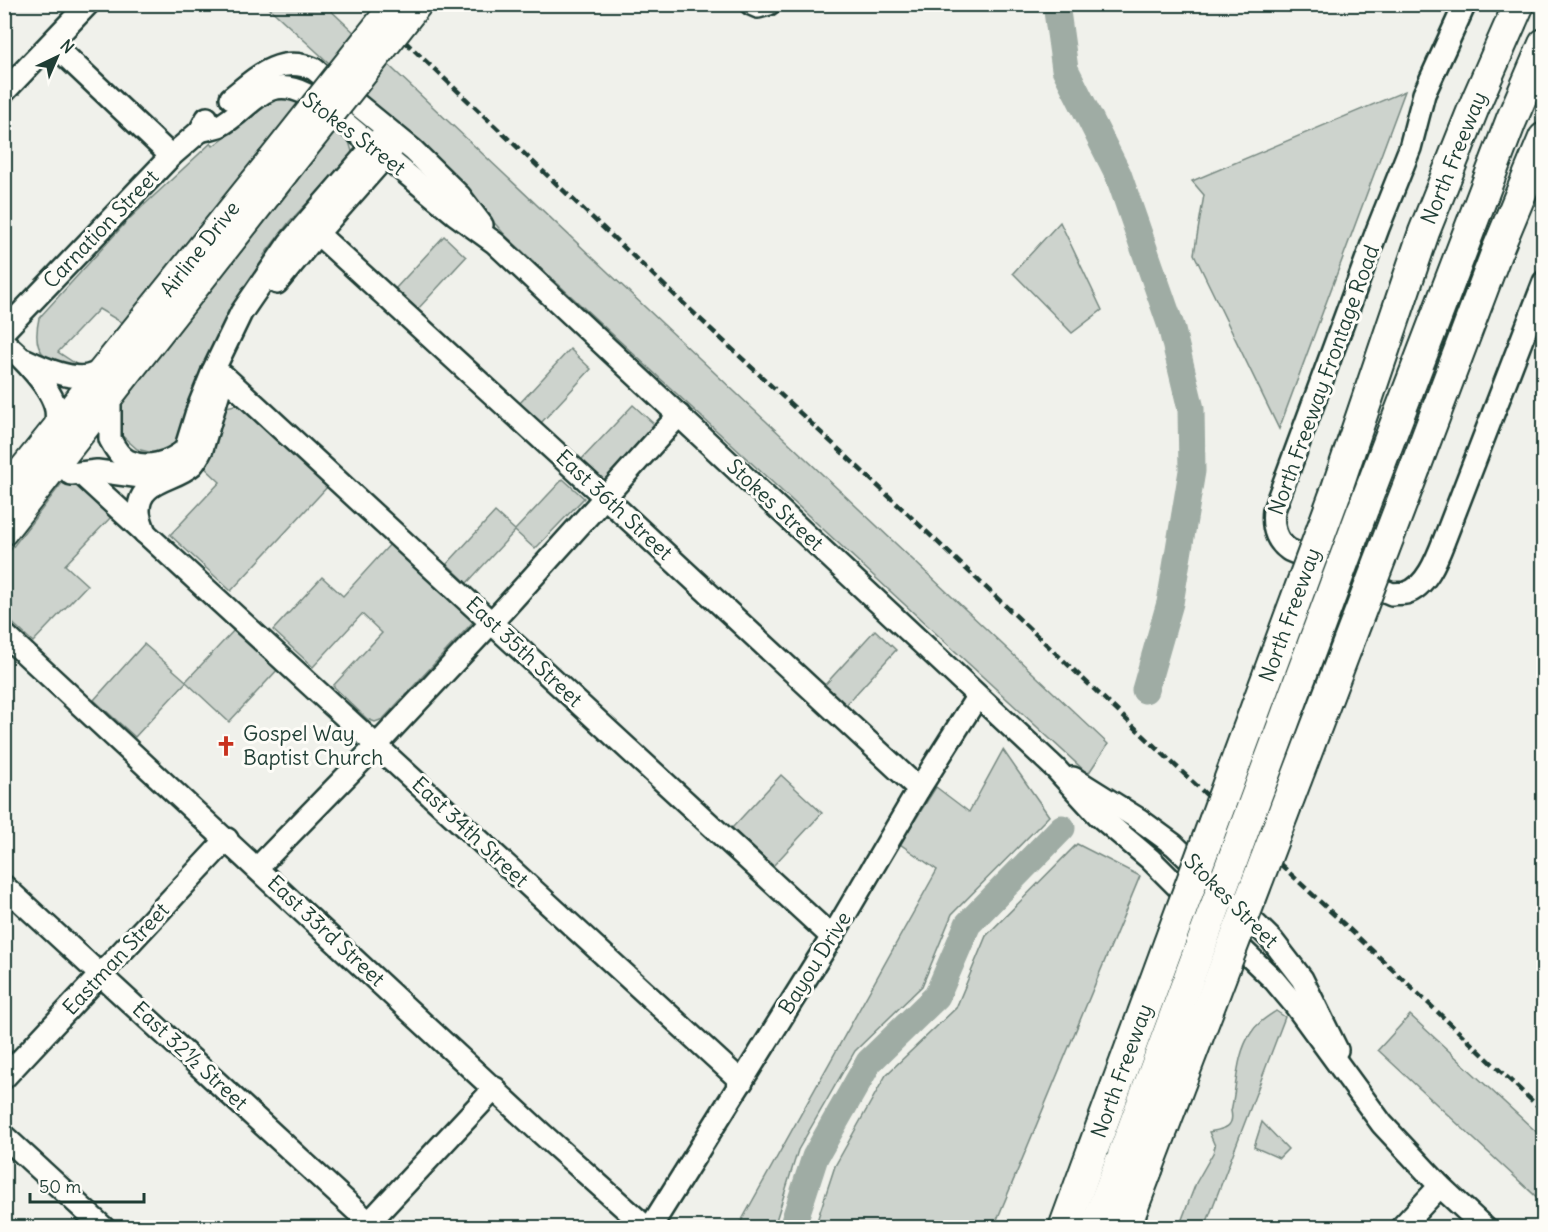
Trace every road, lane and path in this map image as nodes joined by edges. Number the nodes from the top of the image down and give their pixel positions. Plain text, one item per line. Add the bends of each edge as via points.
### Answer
1 (88, 4) edge
2 (394, 4) edge
3 (419, 4) edge
4 (751, 4) edge
5 (769, 4) edge
6 (1465, 4) edge
7 (1503, 4) edge
8 (1519, 4) edge
9 (52, 43) junction
10 (1544, 44) edge
11 (8, 83) edge
12 (200, 130) junction
13 (394, 134) junction
14 (1544, 138) edge
15 (380, 152) junction
16 (171, 156) junction
17 (278, 167) junction
18 (1544, 186) edge
19 (312, 228) junction
20 (1424, 232) junction
21 (495, 243) junction
22 (1497, 251) junction
23 (1544, 282) edge
24 (4, 331) edge
25 (4, 342) edge
26 (22, 358) junction
27 (109, 363) junction
28 (218, 373) junction
29 (110, 397) junction
30 (679, 414) junction
31 (56, 430) junction
32 (80, 473) junction
33 (50, 475) junction
34 (164, 480) junction
35 (4, 492) edge
36 (606, 498) junction
37 (4, 532) edge
38 (145, 533) junction
39 (491, 623) junction
40 (4, 634) edge
41 (977, 697) junction
42 (376, 746) junction
43 (919, 789) junction
44 (227, 839) junction
45 (258, 867) junction
46 (4, 886) edge
47 (832, 937) junction
48 (102, 974) junction
49 (4, 1078) edge
50 (742, 1082) junction
51 (495, 1088) junction
52 (4, 1136) edge
53 (1135, 1163) junction
54 (1440, 1186) junction
55 (369, 1226) edge
56 (104, 1227) edge
57 (649, 1227) edge
58 (1064, 1227) edge
59 (1095, 1227) edge
60 (1125, 1227) edge
61 (1401, 1227) edge
62 (1485, 1227) edge

1 - 9 street
2 - 17 main road, Airline Drive, bridge
3 - 17 main road, Airline Drive, bridge
4 - 5 street
6 - 23 street, North Freeway Frontage Road via 1424,94 1410,148 1274,510 1273,525 1283,546 1392,594 1407,593 1425,578 1445,538
7 - 20 highway via 1465,93
8 - 20 highway, North Freeway
9 - 11 street
9 - 16 street
10 - 53 highway, North Freeway, bridge via 1363,508
12 - 13 street, Stokes Street via 207,117 261,75 287,63 306,65 321,73
12 - 15 street, Stokes Street via 219,126 264,91 291,89 312,98
12 - 16 street, Carnation Street
13 - 15 street
13 - 21 street, Stokes Street via 444,178
14 - 22 highway, North Freeway
15 - 19 street
15 - 21 street, Stokes Street
16 - 24 street, Carnation Street
17 - 27 main road, Airline Drive
17 - 29 main road, Airline Drive
18 - 22 highway via 1532,214
19 - 28 street via 271,267 246,306
19 - 36 street, East 36th Street
20 - 58 highway, North Freeway, bridge via 1335,495
21 - 30 street, Stokes Street
22 - 53 highway, North Freeway, bridge via 1415,468
25 - 26 street
26 - 27 street via 60,374 84,377
26 - 31 street via 51,398 56,410
27 - 31 main road, Airline Drive
28 - 29 street via 198,408 185,450 166,462 148,466 127,460 117,451 110,440
28 - 34 street via 202,449 192,465
28 - 39 street, East 35th Street
29 - 33 main road, Airline Drive
30 - 36 street
30 - 41 street, Stokes Street
31 - 35 main road, Airline Drive
32 - 33 street
32 - 34 street via 97,471
32 - 38 street, East 34th Street
33 - 37 main road, Airline Drive
34 - 38 street via 151,486 140,502
36 - 39 street
36 - 43 street, East 36th Street
38 - 42 street, East 34th Street
39 - 42 street
39 - 47 street, East 35th Street
40 - 44 street, East 33rd Street
41 - 43 street, Bayou Drive
41 - 54 street, Stokes Street via 1274,980 1382,1124
42 - 45 street
42 - 50 street, East 34th Street
43 - 47 street, Bayou Drive
44 - 45 street, East 33rd Street
44 - 48 street, Eastman Street
45 - 51 street, East 33rd Street
46 - 48 street, East 32½ Street
47 - 50 street, Bayou Drive
48 - 49 street, Eastman Street
48 - 55 street, East 32½ Street
50 - 57 street, Bayou Drive
51 - 55 street
51 - 57 street, East 33rd Street
52 - 56 street
53 - 59 highway, North Freeway
53 - 60 highway, North Freeway
54 - 61 street
54 - 62 street, Stokes Street

